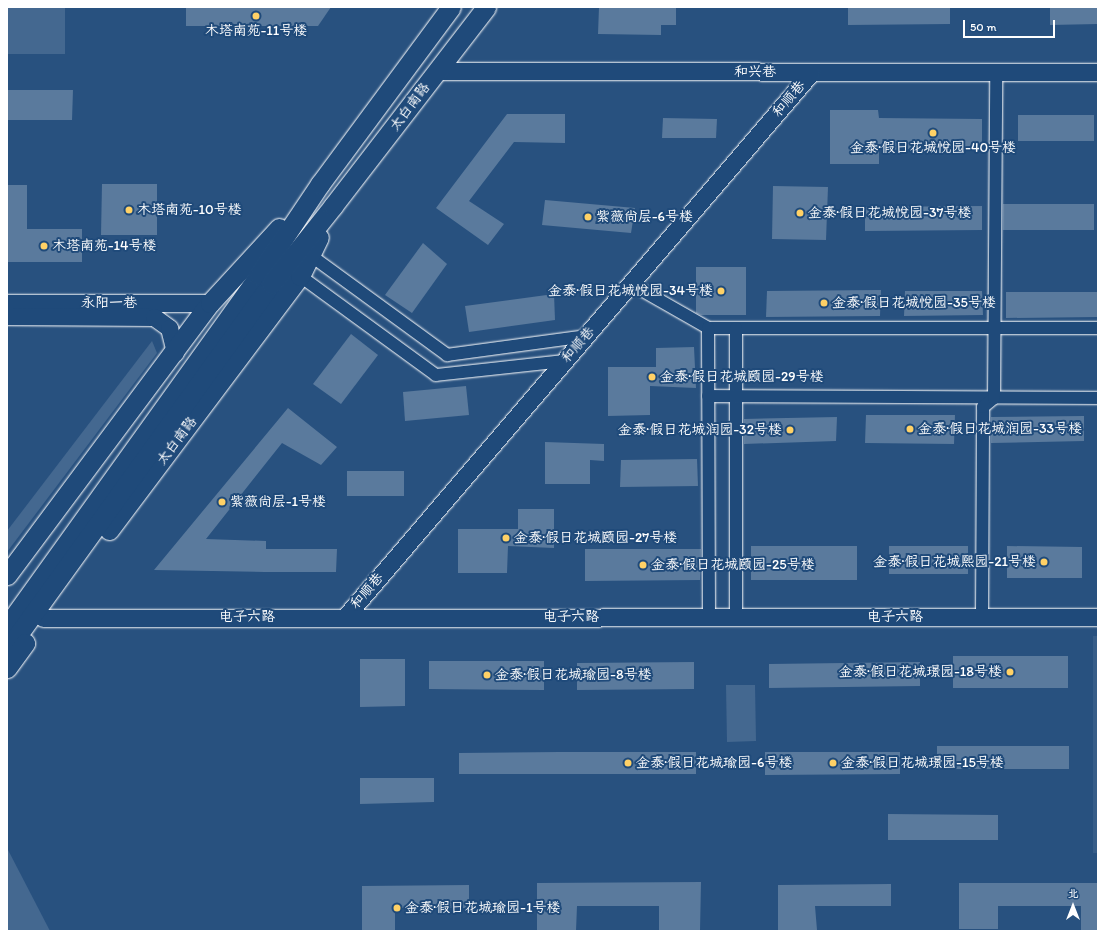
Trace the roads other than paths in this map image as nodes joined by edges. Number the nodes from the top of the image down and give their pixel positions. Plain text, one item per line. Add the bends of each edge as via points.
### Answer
1 (452, 7) edge
2 (486, 7) edge
3 (437, 71) junction
4 (1098, 72) edge
5 (811, 73) junction
6 (996, 73) junction
7 (320, 184) junction
8 (333, 206) junction
9 (310, 255) junction
10 (300, 276) junction
11 (265, 280) junction
12 (631, 284) junction
13 (7, 303) edge
14 (210, 303) junction
15 (7, 316) edge
16 (708, 328) junction
17 (736, 328) junction
18 (1098, 328) edge
19 (994, 329) junction
20 (587, 336) junction
21 (175, 352) junction
22 (565, 361) junction
23 (708, 396) junction
24 (736, 396) junction
25 (994, 398) junction
26 (1098, 398) edge
27 (7, 575) edge
28 (345, 617) junction
29 (709, 617) junction
30 (736, 617) junction
31 (982, 617) junction
32 (1098, 617) edge
33 (43, 618) junction
34 (7, 626) edge
35 (7, 650) edge
36 (7, 668) edge

1 - 7 main road, 太白南路
2 - 3 main road, 太白南路
3 - 5 street, 和兴巷
3 - 8 main road, 太白南路
4 - 6 street, 和兴巷
5 - 6 street, 和兴巷
5 - 12 street, 和顺巷
6 - 19 street
7 - 11 main road, 太白南路
7 - 14 main road, 太白南路
8 - 9 main road, 太白南路
8 - 11 main road, 太白南路
9 - 10 main road, 太白南路
9 - 20 street via 446,355
10 - 22 street via 436,375
10 - 33 main road, 太白南路
11 - 34 main road, 太白南路
11 - 35 main road, 太白南路
12 - 16 street
12 - 20 street, 和顺巷
13 - 14 street, 永阳一巷
14 - 21 main road, 太白南路
15 - 21 street, 永阳一巷 via 154,317 169,328
16 - 17 street
16 - 23 street
17 - 19 street
17 - 24 street
18 - 19 street
19 - 25 street
20 - 22 street, 和顺巷
21 - 27 main road, 太白南路
22 - 28 street, 和顺巷
23 - 24 street
23 - 29 street
24 - 25 street
24 - 30 street
25 - 26 street
25 - 31 street via 983,407
28 - 29 street, 电子六路
28 - 33 street, 电子六路
29 - 30 street, 电子六路
30 - 31 street, 电子六路
31 - 32 street, 电子六路
33 - 36 main road, 太白南路

